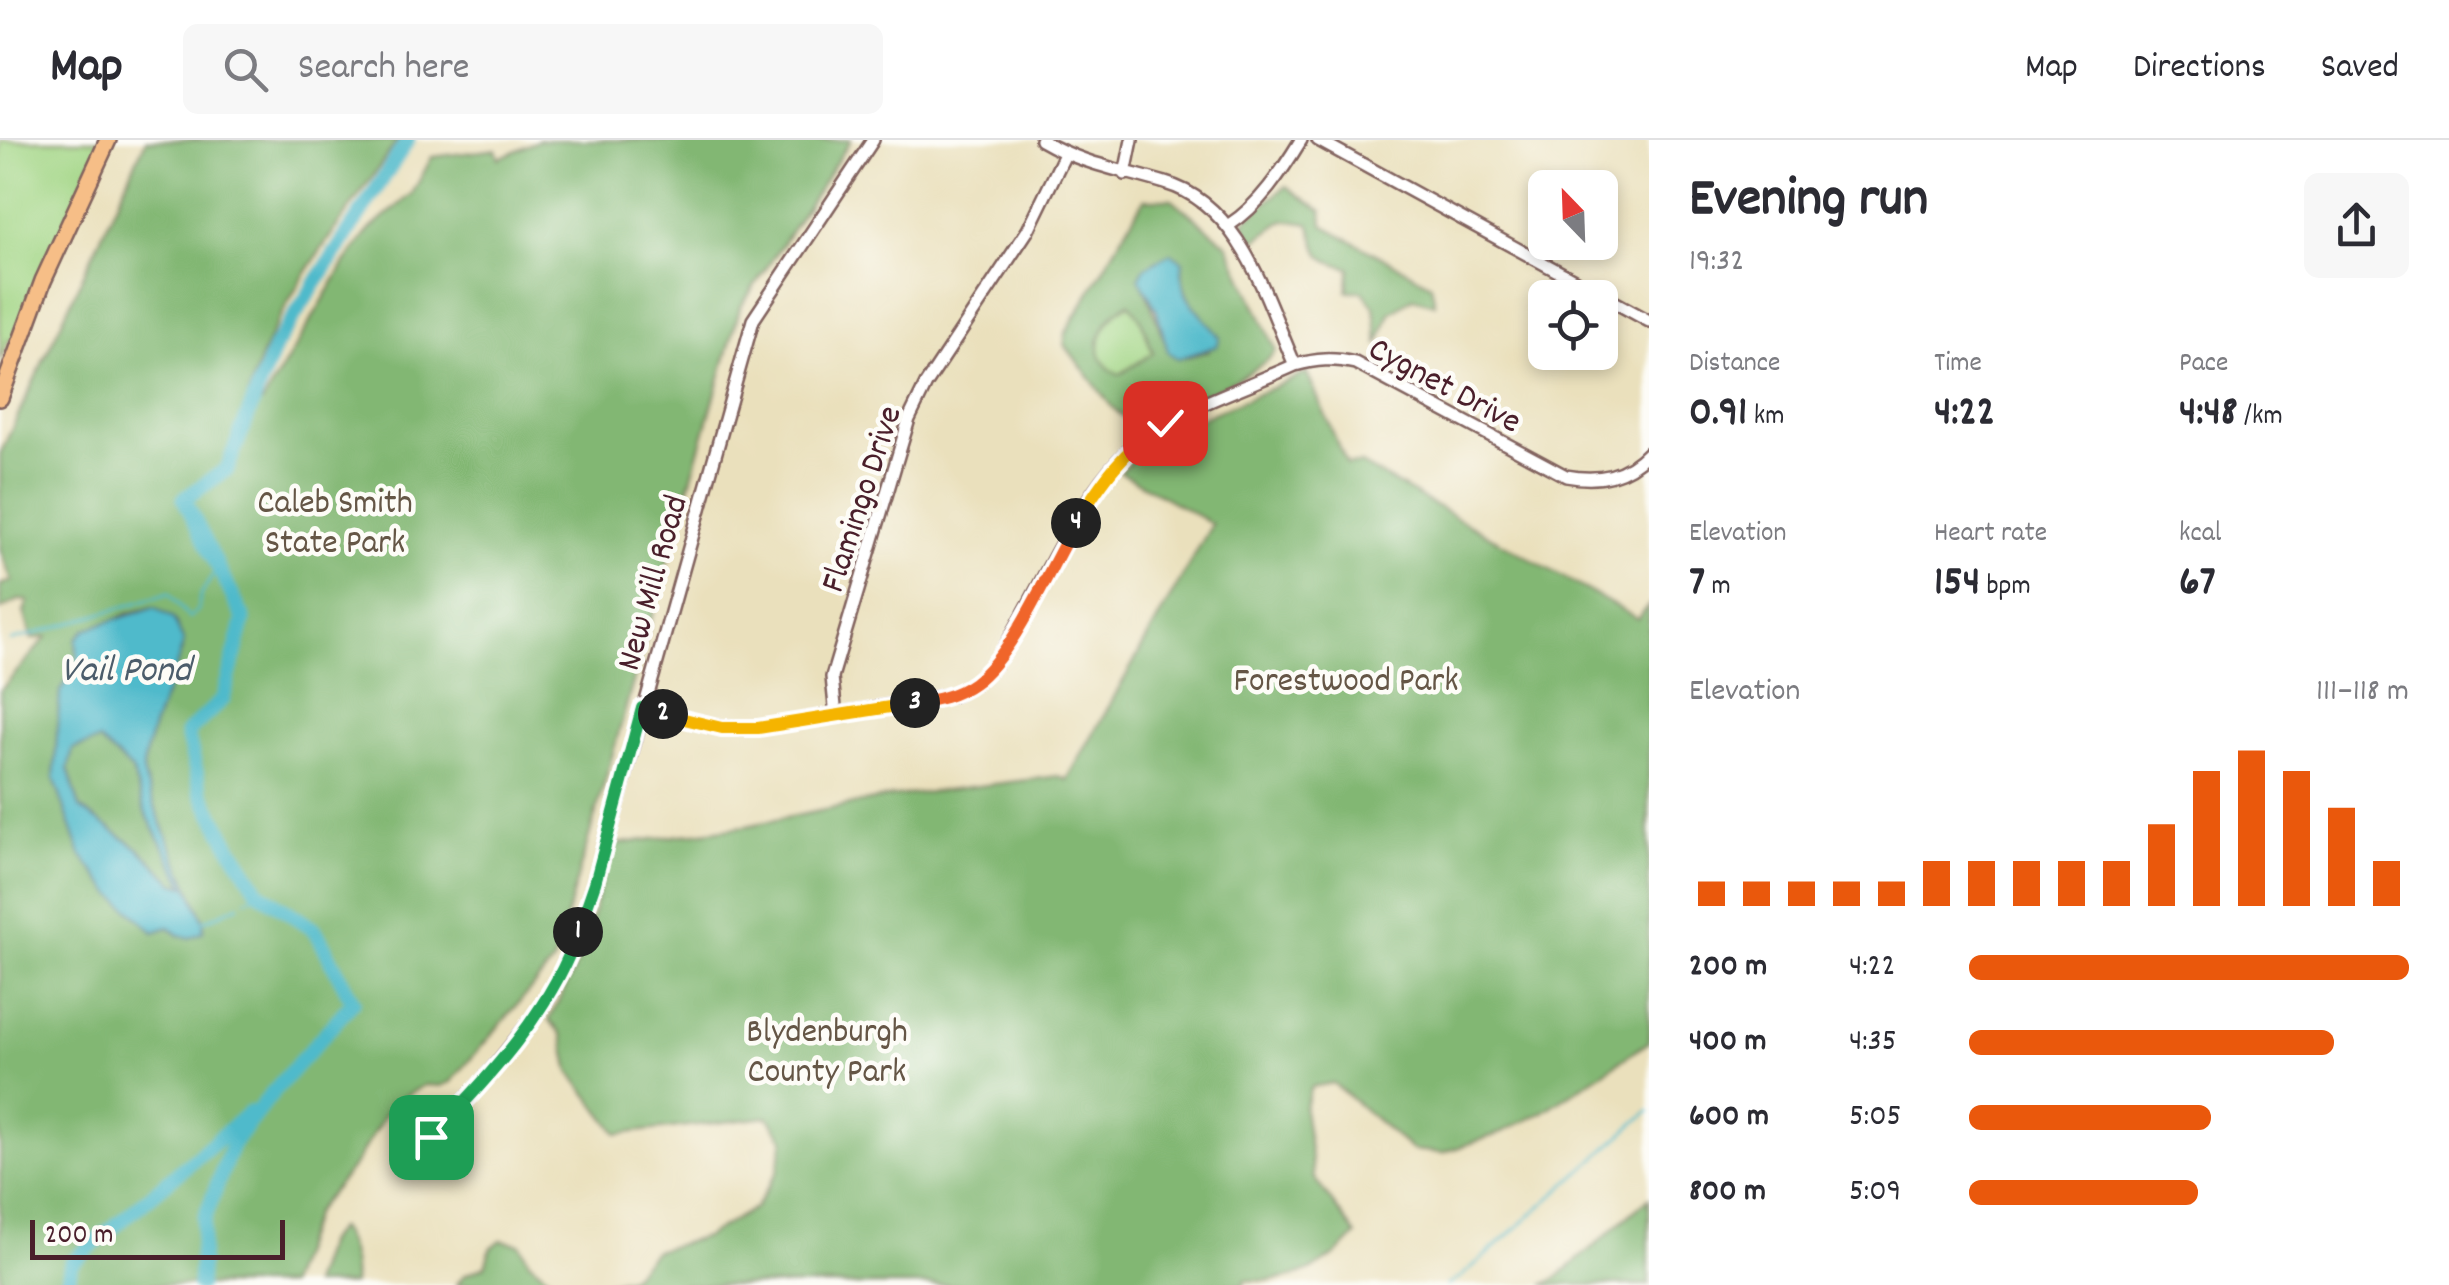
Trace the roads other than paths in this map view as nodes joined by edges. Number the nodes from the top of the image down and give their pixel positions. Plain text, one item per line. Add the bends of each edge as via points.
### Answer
1 (108, 140) edge
2 (873, 140) edge
3 (1041, 140) edge
4 (1132, 140) edge
5 (1301, 140) edge
6 (1318, 140) edge
7 (1065, 154) junction
8 (1125, 174) junction
9 (1229, 225) junction
10 (1649, 321) edge
11 (1295, 365) junction
12 (0, 398) edge
13 (1649, 452) edge
14 (642, 708) junction
15 (836, 716) junction
16 (427, 1142) dead end

1 - 12 main road via 43,281
2 - 14 street, New Mill Road via 753,320
3 - 7 street
4 - 8 street
5 - 9 street via 1286,166
6 - 10 street
7 - 8 street
7 - 15 street, Flamingo Drive via 1028,230 909,419 832,677
8 - 9 street via 1181,189
9 - 11 street
11 - 13 street, Cygnet Drive via 1335,358 1355,363 1566,476 1610,477 1635,467
11 - 15 street, Cygnet Drive via 1165,423 1128,450 1096,490 995,664 975,683 954,695
14 - 15 street, Cygnet Drive via 722,728
14 - 16 street, New Mill Road via 569,958 536,1014

